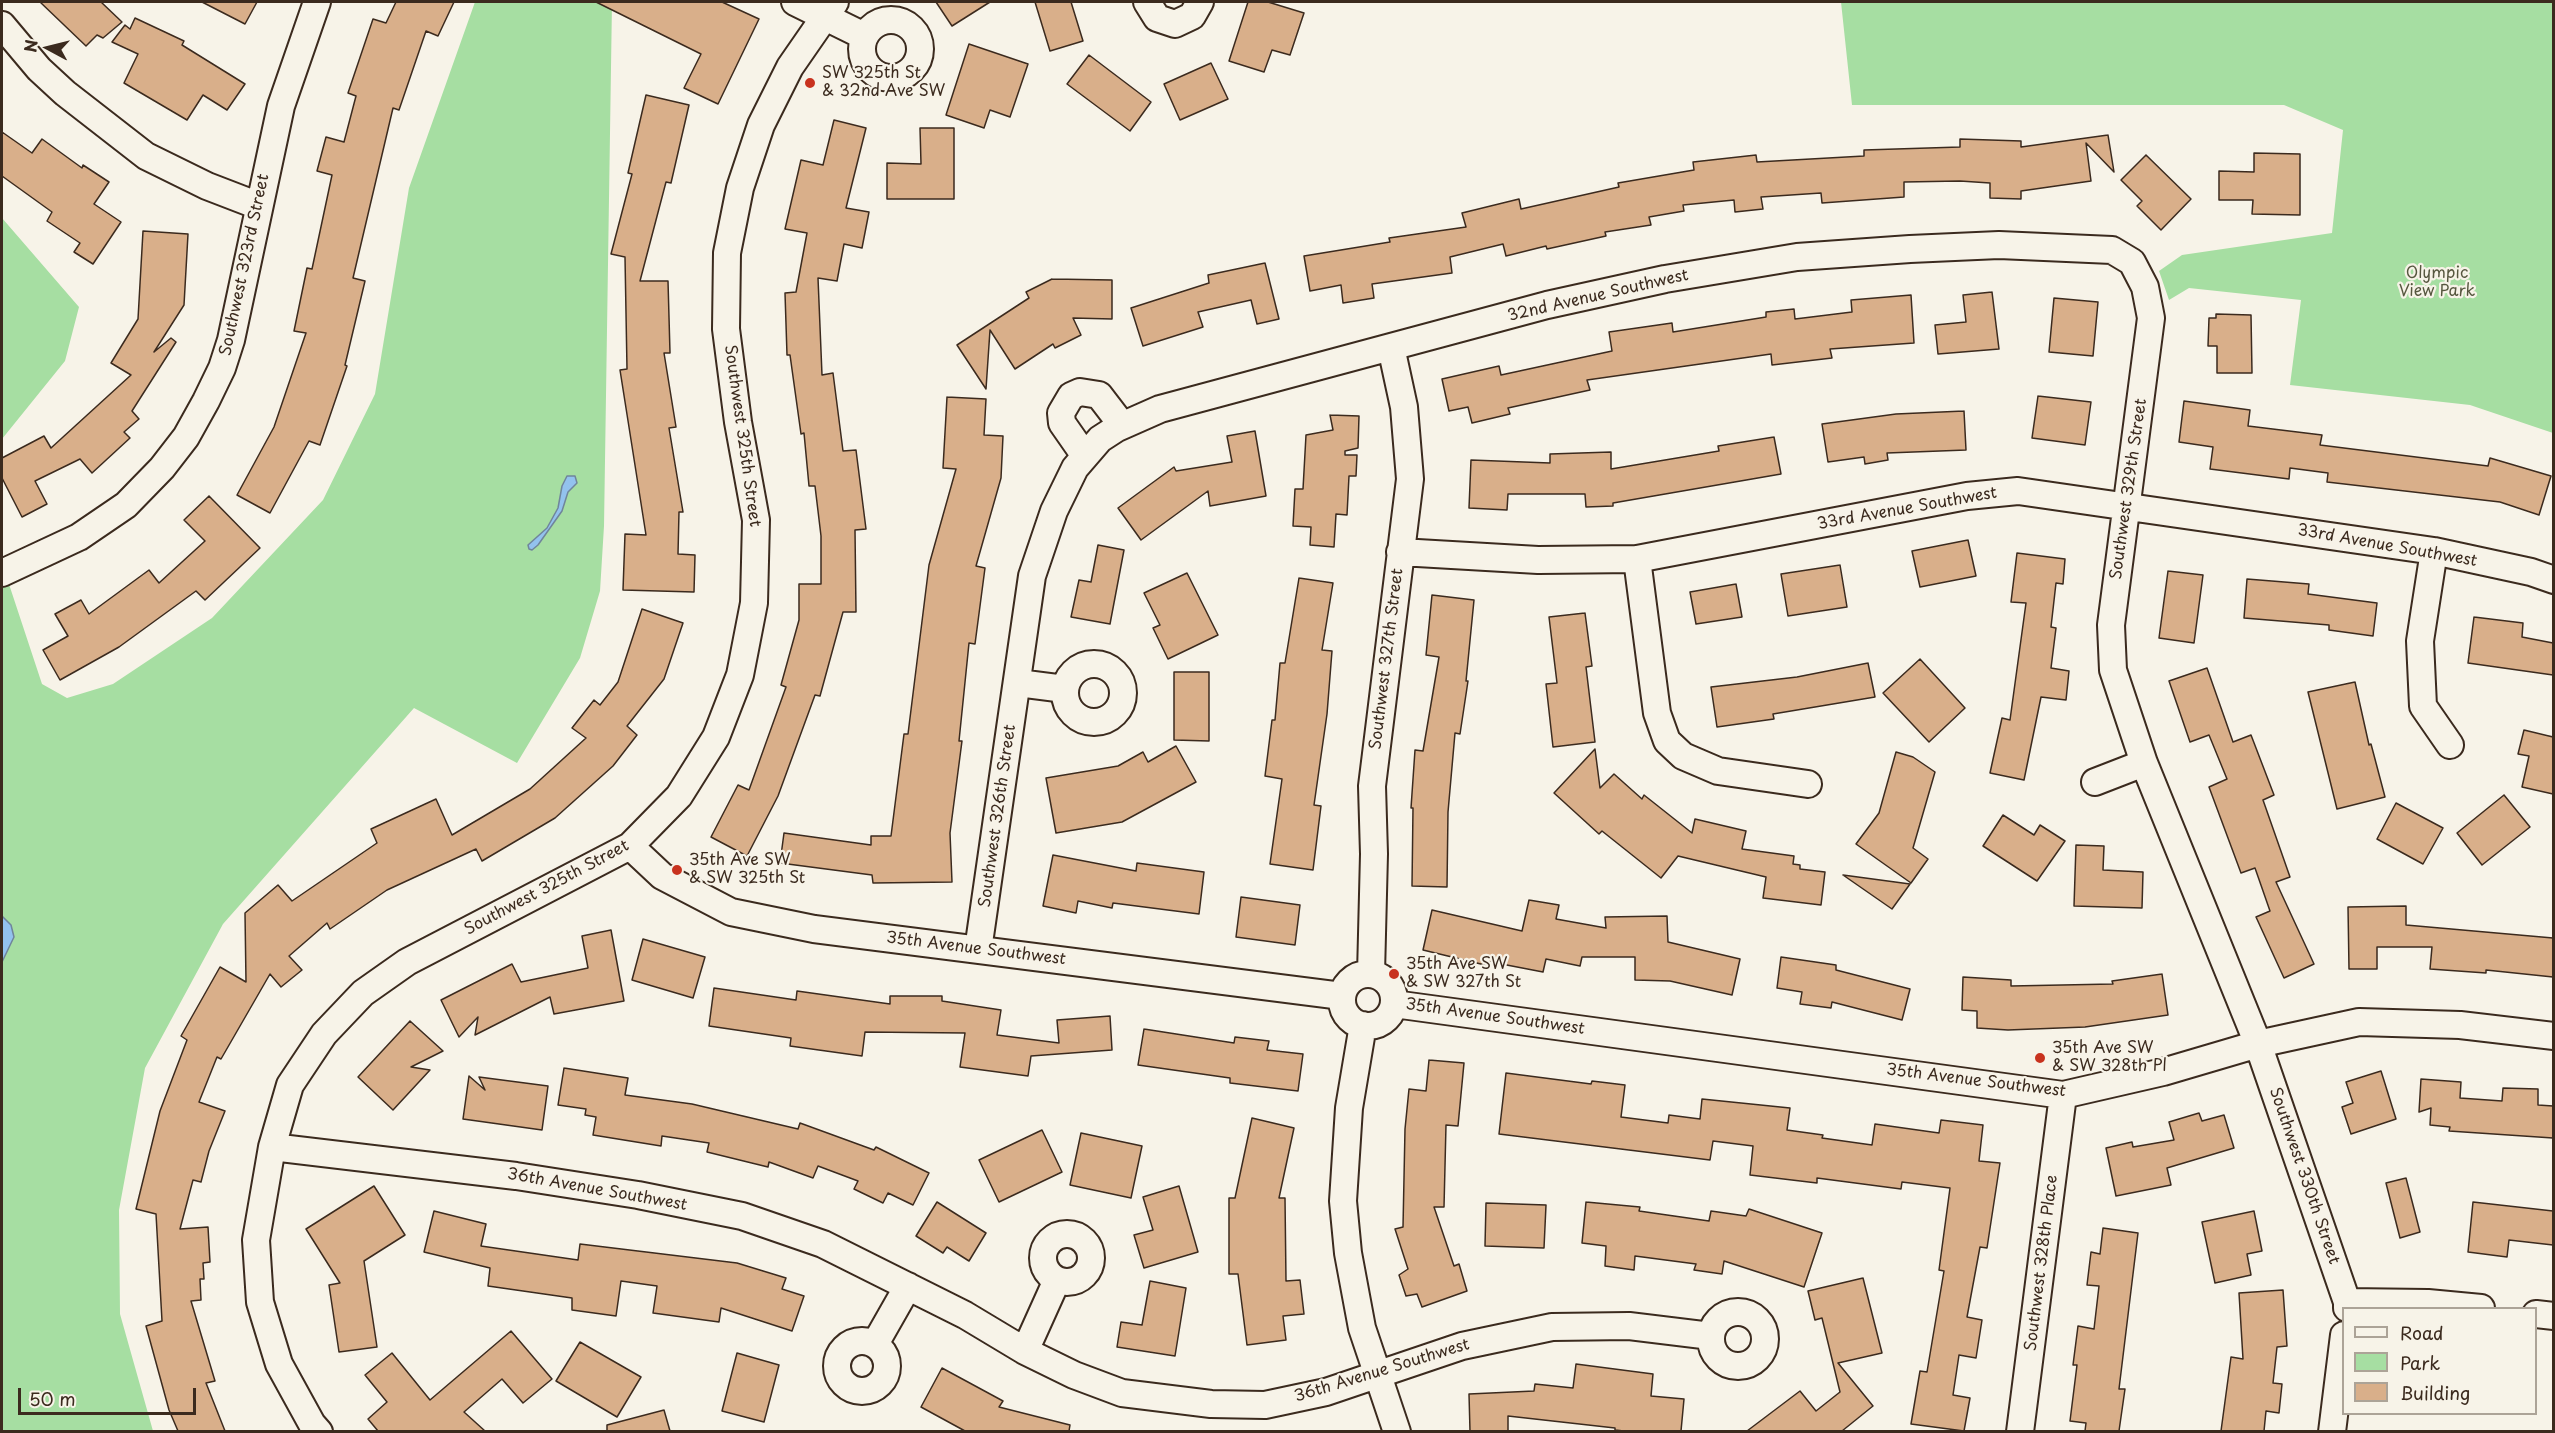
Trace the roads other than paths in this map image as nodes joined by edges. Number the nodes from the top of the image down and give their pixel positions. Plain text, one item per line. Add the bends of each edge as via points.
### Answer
1 (317, 2) edge
2 (795, 2) edge
3 (1147, 2) edge
4 (1200, 2) edge
5 (830, 9) edge
6 (2, 25) edge
7 (864, 36) dead end
8 (259, 206) junction
9 (2088, 248) joint
10 (1391, 347) junction
11 (1122, 425) junction
12 (1092, 448) junction
13 (2126, 506) junction
14 (2434, 551) junction
15 (1400, 552) junction
16 (1637, 559) junction
17 (2, 573) edge
18 (2553, 580) edge
19 (1018, 683) junction
20 (1065, 689) dead end
21 (2450, 746) dead end
22 (2144, 763) junction
23 (2096, 782) dead end
24 (1808, 784) dead end
25 (630, 846) junction
26 (978, 950) junction
27 (1371, 974) junction
28 (1342, 996) junction
29 (1394, 1004) junction
30 (1363, 1025) junction
31 (2553, 1036) edge
32 (2258, 1044) junction
33 (2063, 1095) junction
34 (272, 1147) junction
35 (1057, 1280) dead end
36 (908, 1286) junction
37 (2347, 1305) edge
38 (2470, 1307) edge
39 (2537, 1314) edge
40 (2553, 1316) edge
41 (1711, 1336) dead end
42 (875, 1344) dead end
43 (2342, 1344) edge
44 (1025, 1351) junction
45 (1378, 1376) junction
46 (319, 1431) edge
47 (1397, 1431) edge
48 (2020, 1431) edge
49 (2332, 1431) edge

1 - 8 street, Southwest 323rd Street via 281,106
2 - 5 street
3 - 4 street via 1157,18 1175,24 1192,16
5 - 7 street
5 - 25 street, Southwest 325th Street via 790,67 761,125 740,188 727,253 726,329 756,520 754,603 740,675 716,737 679,796
6 - 8 street via 65,93 146,156
8 - 17 street, Southwest 323rd Street via 231,340 222,368 186,437 145,487 102,524
9 - 10 street, 32nd Avenue Southwest via 1999,245 1797,257 1665,279 1547,305
9 - 13 street, Southwest 329th Street via 2112,250 2132,262 2145,286 2151,318
10 - 11 street, 32nd Avenue Southwest via 1160,409
10 - 15 street, Southwest 327th Street via 1404,407 1410,479
11 - 12 street, 32nd Avenue Southwest
11 - 12 street via 1099,395 1090,392 1071,396 1061,413 1062,423
12 - 19 street, Southwest 326th Street via 1075,468 1054,511 1032,576
13 - 14 street, 33rd Avenue Southwest
13 - 16 street, 33rd Avenue Southwest via 2018,491 1966,496
13 - 22 street, Southwest 329th Street via 2111,625 2113,670
14 - 18 street, 33rd Avenue Southwest
14 - 21 street via 2420,641 2423,706
15 - 16 street, 33rd Avenue Southwest via 1538,560
15 - 27 street, Southwest 327th Street via 1372,786
16 - 24 street via 1657,714 1667,741 1683,756 1718,771
19 - 20 street
19 - 26 street, Southwest 326th Street
22 - 23 street
22 - 32 street, Southwest 329th Street
25 - 26 street, 35th Avenue Southwest via 662,876 731,912 814,928
25 - 34 street, Southwest 325th Street via 407,962 363,993 324,1034 290,1085
26 - 28 street, 35th Avenue Southwest
27 - 28 street via 1349,982
27 - 29 street via 1391,987
28 - 30 street via 1349,1018
29 - 30 street via 1379,1023
29 - 33 street, 35th Avenue Southwest
30 - 45 street via 1349,1108 1343,1201 1362,1328
31 - 32 street, 35th Avenue Southwest via 2460,1025 2359,1022
32 - 33 street, 35th Avenue Southwest via 2163,1072
32 - 37 street, Southwest 330th Street
33 - 48 street, Southwest 328th Place
34 - 36 street, 36th Avenue Southwest via 516,1176 742,1216 823,1244
34 - 46 street, Southwest 325th Street via 256,1240 260,1302 279,1364
35 - 44 street
36 - 42 street
36 - 44 street, 36th Avenue Southwest
37 - 38 street via 2428,1303
39 - 40 street
41 - 45 street, 36th Avenue Southwest via 1629,1326 1552,1327 1462,1346
43 - 49 street
44 - 45 street, 36th Avenue Southwest via 1122,1393 1211,1404 1265,1405
45 - 47 street

